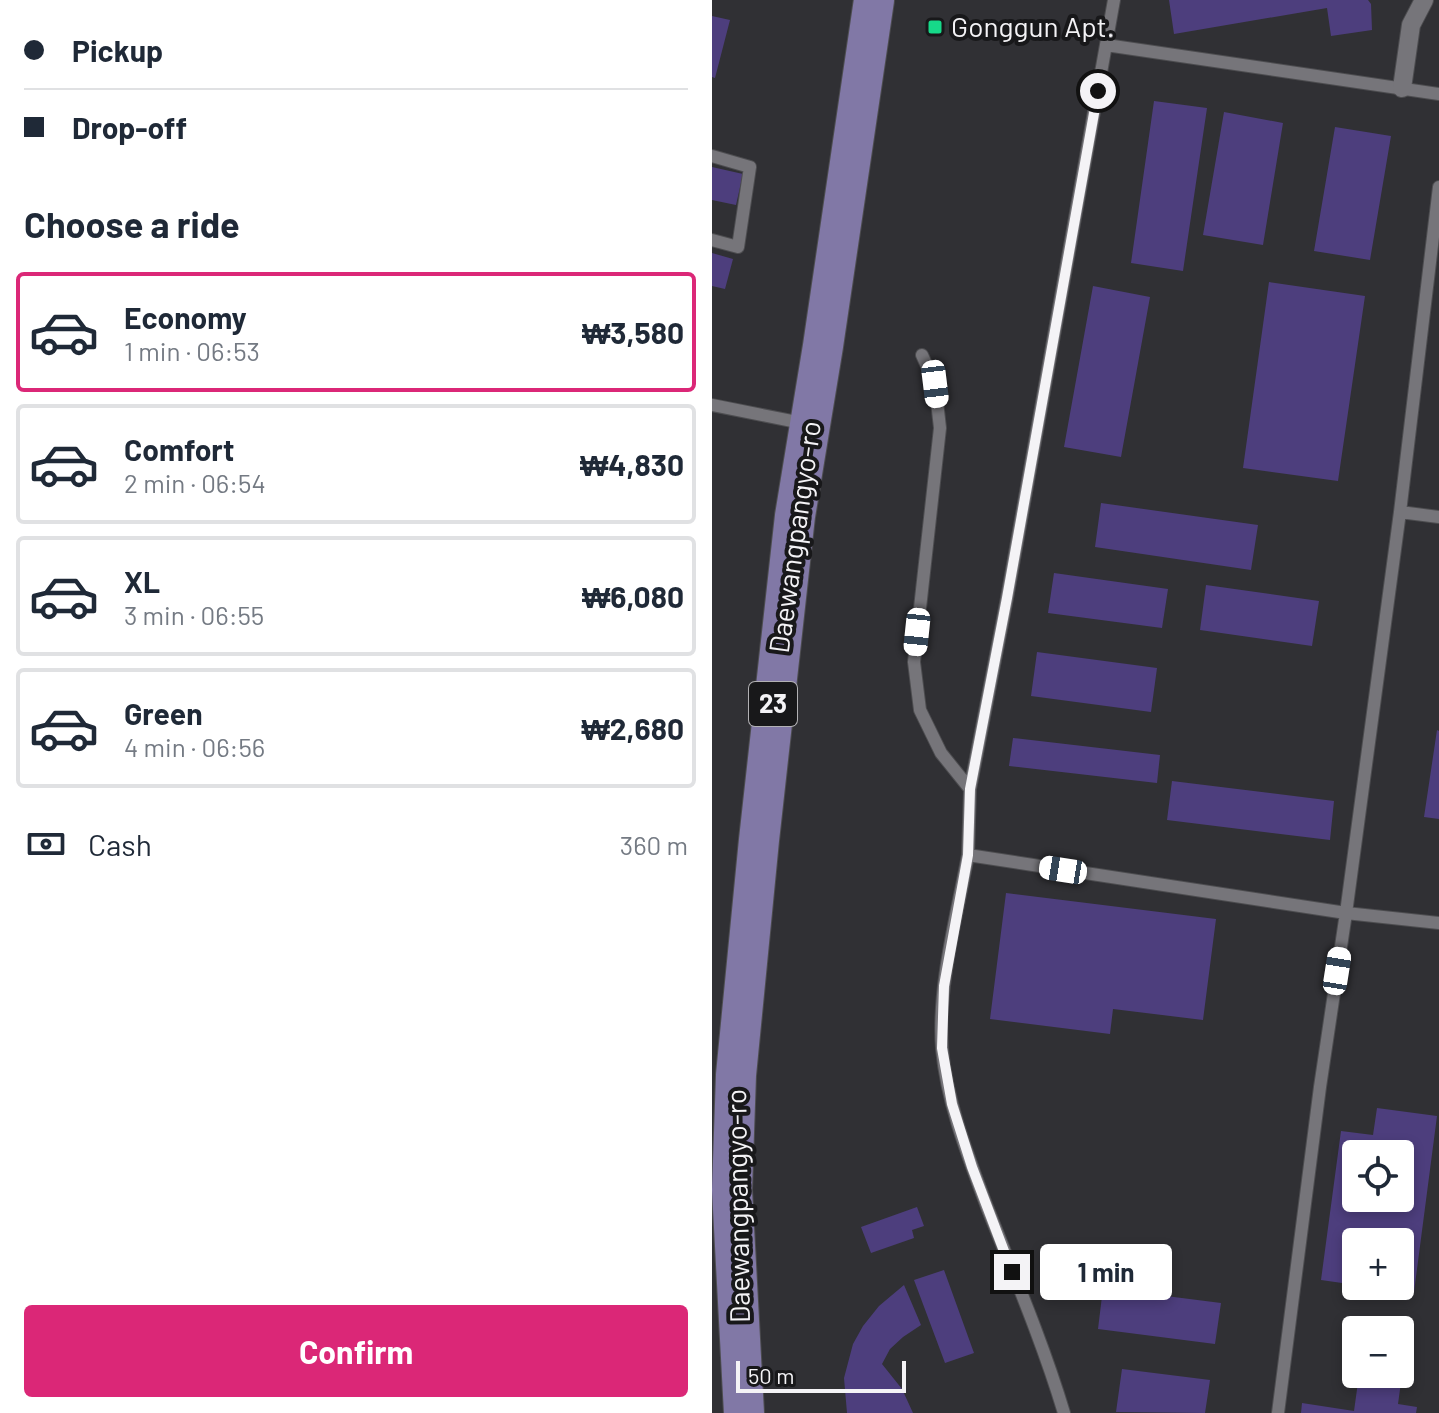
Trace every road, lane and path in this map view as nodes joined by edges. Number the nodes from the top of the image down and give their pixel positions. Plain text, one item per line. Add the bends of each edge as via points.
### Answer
1 (874, 0) edge
2 (1114, 0) edge
3 (1424, 0) edge
4 (1106, 45) junction
5 (1402, 88) junction
6 (1439, 94) edge
7 (712, 156) edge
8 (1439, 187) edge
9 (712, 240) edge
10 (922, 355) dead end
11 (712, 405) edge
12 (810, 425) junction
13 (1400, 512) junction
14 (1439, 517) edge
15 (970, 789) junction
16 (968, 855) junction
17 (1346, 913) junction
18 (1439, 923) edge
19 (744, 1413) edge
20 (1064, 1413) edge
21 (1278, 1413) edge

1 - 12 main road, Daewangpangyo-ro / 23
2 - 4 lane
3 - 5 street via 1411,25
4 - 5 lane
4 - 15 lane
5 - 6 lane
7 - 9 lane via 750,167 738,247
8 - 13 lane
10 - 15 lane via 935,384 940,428 914,662 920,710 941,753
11 - 12 lane
12 - 19 main road, Daewangpangyo-ro / 23 via 779,655 736,1075 732,1190
13 - 14 lane
13 - 17 lane
15 - 16 lane
16 - 17 lane
16 - 20 lane via 944,986 942,1048 972,1167
17 - 18 lane
17 - 21 lane

